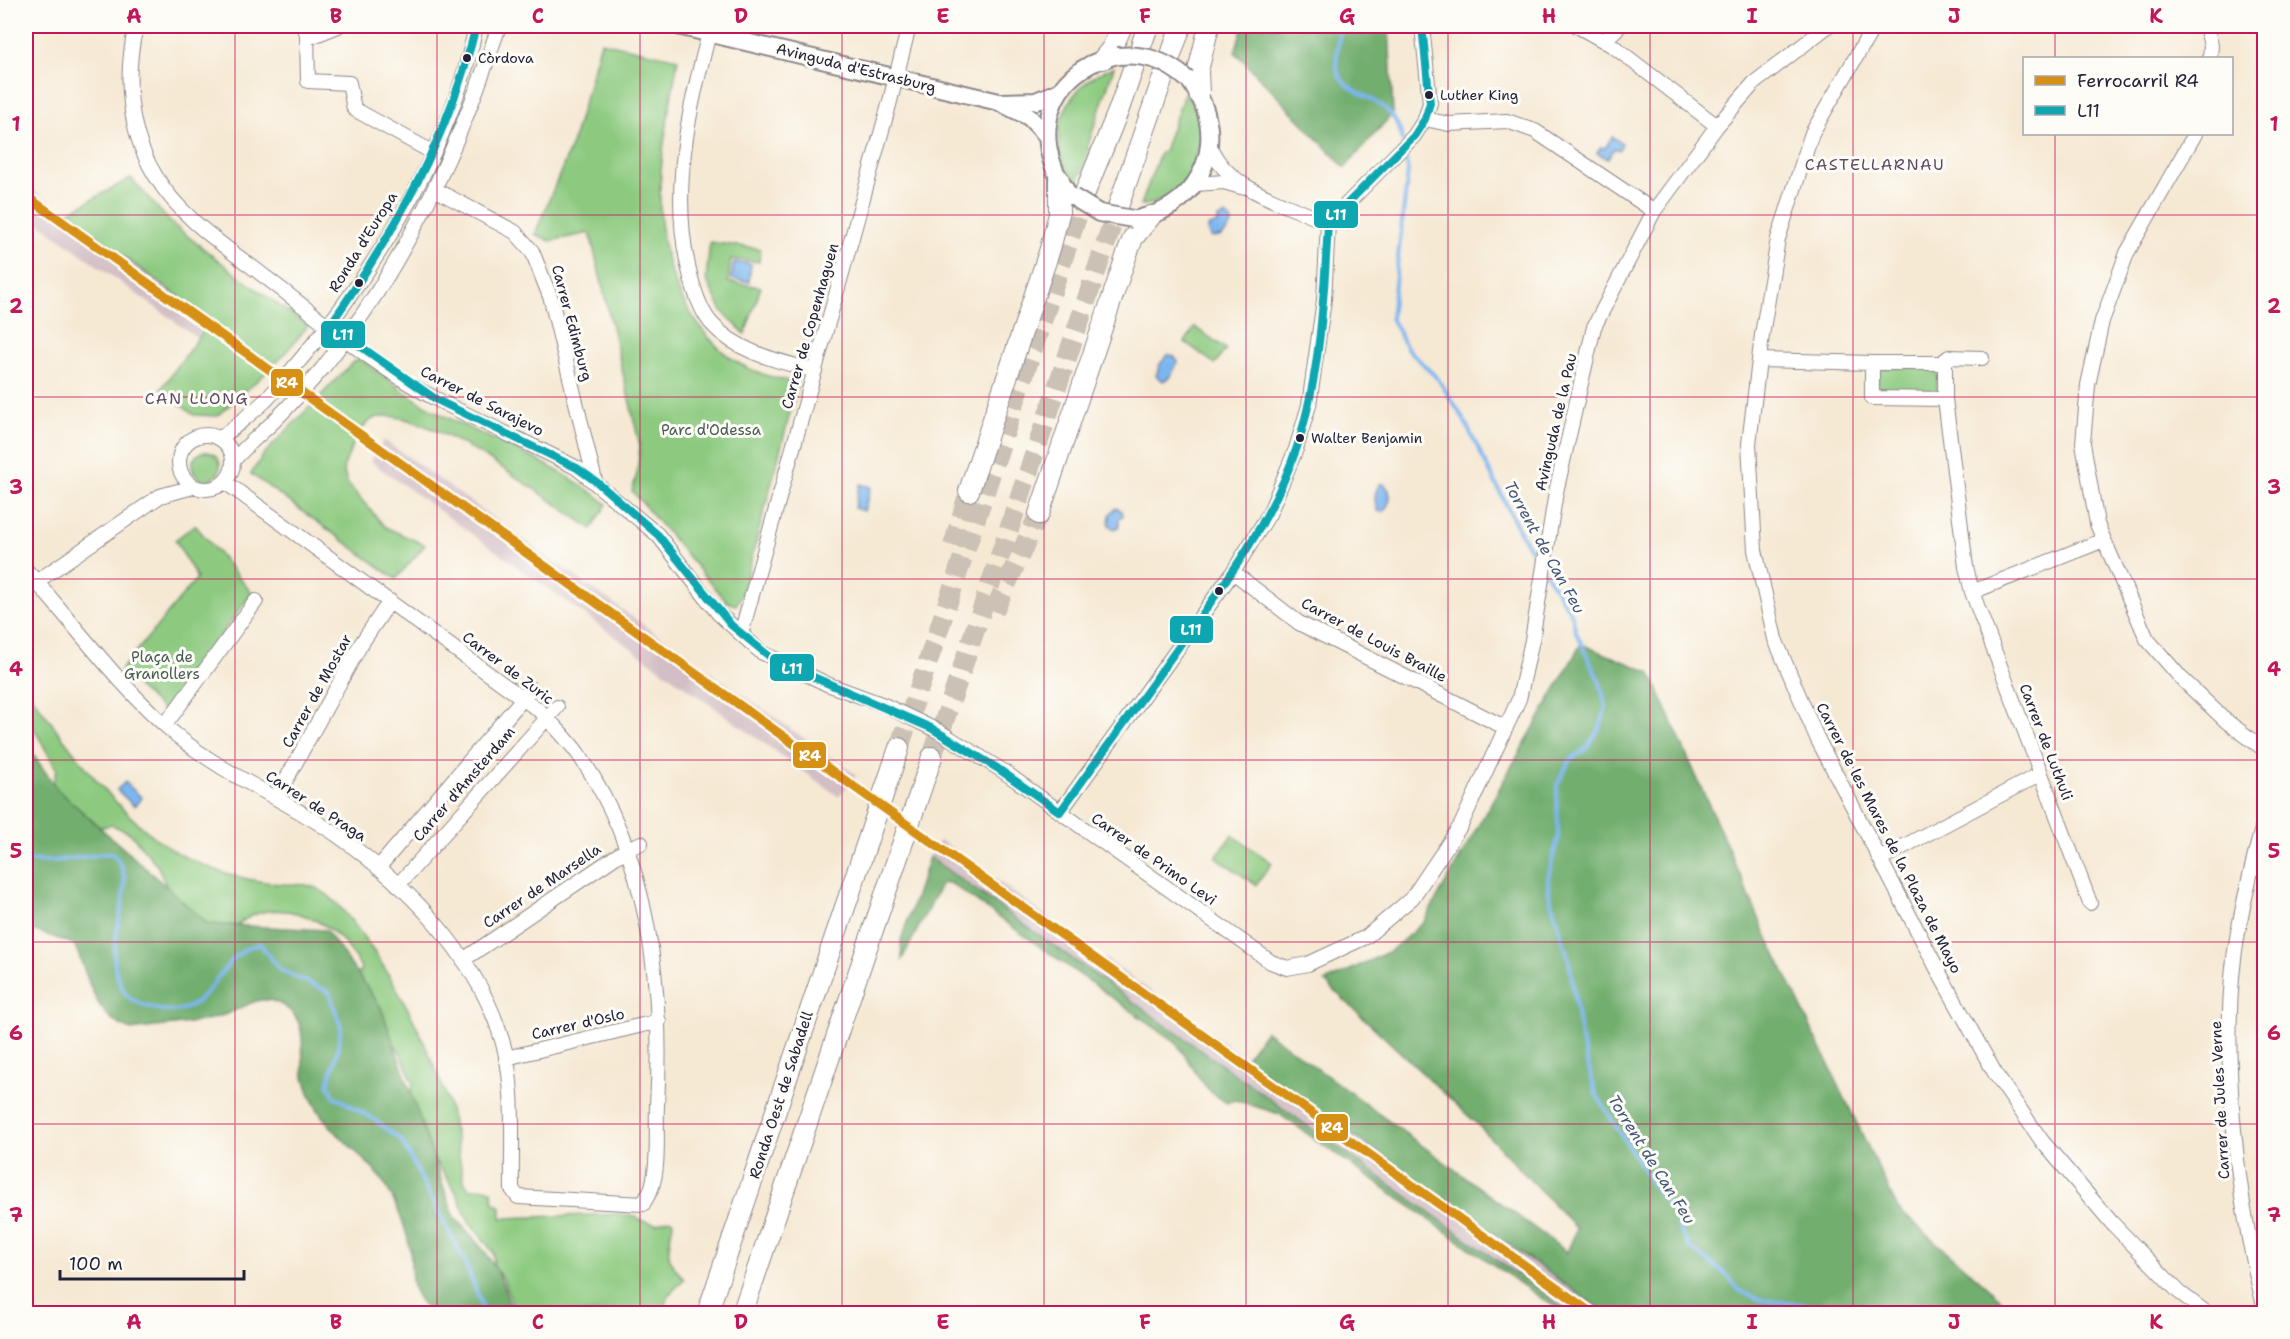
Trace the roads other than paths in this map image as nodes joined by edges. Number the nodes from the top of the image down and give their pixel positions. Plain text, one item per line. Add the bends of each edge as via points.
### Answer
1 (136, 26) edge
2 (338, 26) edge
3 (476, 26) edge
4 (499, 26) edge
5 (678, 26) edge
6 (909, 26) edge
7 (1122, 26) edge
8 (1148, 26) edge
9 (1181, 26) edge
10 (1209, 26) edge
11 (1422, 26) edge
12 (1577, 26) edge
13 (1620, 26) edge
14 (1828, 26) edge
15 (2206, 26) edge
16 (1870, 27) edge
17 (710, 29) edge
18 (1808, 31) edge
19 (306, 32) edge
20 (1604, 41) junction
21 (1111, 57) junction
22 (2210, 57) edge
23 (897, 77) junction
24 (1060, 91) junction
25 (1199, 94) junction
26 (999, 102) junction
27 (1425, 119) junction
28 (1717, 126) junction
29 (1046, 135) junction
30 (2194, 135) edge
31 (1210, 146) junction
32 (432, 152) junction
33 (1059, 180) junction
34 (1196, 184) junction
35 (435, 190) junction
36 (1258, 191) junction
37 (1080, 194) junction
38 (1119, 204) tunnel mouth
39 (1654, 211) junction
40 (1142, 217) junction
41 (1328, 223) junction
42 (330, 325) junction
43 (345, 337) junction
44 (1982, 358) dead end
45 (1759, 360) junction
46 (1872, 363) junction
47 (1945, 363) junction
48 (815, 371) junction
49 (1946, 399) junction
50 (220, 439) junction
51 (233, 461) junction
52 (178, 463) junction
53 (595, 481) junction
54 (225, 482) junction
55 (193, 487) junction
56 (969, 491) tunnel mouth
57 (160, 496) junction
58 (1039, 514) tunnel mouth
59 (2104, 540) junction
60 (26, 570) edge
61 (1233, 572) junction
62 (31, 586) edge
63 (1972, 592) junction
64 (256, 601) dead end
65 (390, 601) junction
66 (741, 634) junction
67 (827, 684) joint
68 (528, 694) junction
69 (551, 712) junction
70 (165, 725) junction
71 (1506, 728) junction
72 (899, 748) tunnel mouth
73 (2265, 749) edge
74 (932, 757) tunnel mouth
75 (2040, 774) junction
76 (276, 798) junction
77 (1060, 812) junction
78 (2265, 821) edge
79 (641, 843) dead end
80 (627, 849) junction
81 (1880, 859) junction
82 (378, 868) junction
83 (398, 885) junction
84 (2090, 903) dead end
85 (463, 960) junction
86 (1271, 962) joint
87 (659, 1021) junction
88 (506, 1058) junction
89 (512, 1189) joint
90 (2265, 1306) edge
91 (707, 1314) edge
92 (742, 1314) edge
93 (2208, 1314) edge

1 - 42 street, Carrer de Sarajevo via 131,44 129,102 154,175 193,220
2 - 19 street
3 - 32 street, Ronda d'Europa
4 - 35 street
5 - 17 main road, Avinguda d'Estrasburg
6 - 23 street, Carrer de Copenhaguen
7 - 21 highway
8 - 37 highway via 1119,109
9 - 38 highway
10 - 25 highway via 1198,71
11 - 27 street via 1430,103
12 - 20 street
13 - 20 street
14 - 18 street, Avinguda de la Pau
15 - 22 street
16 - 45 street, Carrer de les Mares de la Plaza de Mayo via 1812,133 1778,239
17 - 23 main road, Avinguda d'Estrasburg
17 - 48 street via 689,108 683,158 681,226 695,291 711,323 734,343 762,356
18 - 28 street, Avinguda de la Pau via 1754,83
19 - 32 street via 308,81 349,83 354,109
20 - 28 street
21 - 24 main road via 1074,74
21 - 25 main road, bridge via 1146,56 1166,63
23 - 26 main road, Avinguda d'Estrasburg
23 - 48 street, Carrer de Copenhaguen
24 - 26 main road, Avinguda d'Estrasburg via 1036,101
24 - 29 main road via 1050,112
25 - 31 main road via 1210,127
26 - 29 main road, Avinguda d'Estrasburg via 1029,117
27 - 39 street via 1449,124 1507,121 1535,131
27 - 41 street via 1414,136
28 - 39 street, Avinguda de la Pau
29 - 33 main road via 1050,163
30 - 59 street via 2127,252 2102,321 2088,385 2083,443 2097,524
31 - 34 main road via 1206,166
31 - 36 street via 1216,162 1228,174
32 - 42 street, Ronda d'Europa via 365,276
33 - 37 main road
33 - 56 highway via 1059,214 1050,249
34 - 36 street via 1224,182
34 - 40 main road via 1182,199
35 - 43 street via 380,288
35 - 53 street, Carrer Edimburg via 515,232 532,251 551,298
36 - 41 street
37 - 40 main road, bridge via 1099,213
39 - 71 street, Avinguda de la Pau via 1594,327 1556,492 1532,640 1519,699
40 - 58 highway
41 - 61 street via 1324,300 1309,405 1269,514
42 - 43 street, Carrer de Sarajevo
42 - 50 street, Ronda d'Europa via 266,400
43 - 51 street via 278,417
43 - 53 street, Carrer de Sarajevo via 437,399 567,463
44 - 47 street via 1949,357
45 - 46 street
45 - 81 street, Carrer de les Mares de la Plaza de Mayo via 1749,444 1754,538 1775,639 1816,738
46 - 47 street
46 - 49 street via 1872,398
47 - 49 street, Carrer de Luthuli
48 - 66 street, Carrer de Copenhaguen
49 - 63 street, Carrer de Luthuli
50 - 51 street
50 - 52 street via 204,435 188,441
51 - 54 street
52 - 55 street via 183,477
52 - 57 street via 174,478
53 - 66 street, Carrer de Sarajevo via 658,535 718,613
54 - 55 street via 210,489
54 - 65 street, Carrer de Zuric
55 - 57 street
57 - 62 street
59 - 63 street
59 - 73 street via 2147,639 2226,721
60 - 62 street, Carrer de Praga
61 - 71 street, Carrer de Louis Braille via 1299,622
61 - 77 street
62 - 70 street, Carrer de Praga
63 - 75 street, Carrer de Luthuli
64 - 70 street
65 - 68 street, Carrer de Zuric
65 - 76 street, Carrer de Mostar via 361,644
66 - 67 street, Carrer de Sarajevo via 761,652
67 - 77 street, Carrer de Primo Levi via 938,731
68 - 69 street, Carrer de Zuric
68 - 82 street, Carrer d'Amsterdam
69 - 80 street, Carrer de Zuric via 609,808
69 - 83 street, Carrer d'Amsterdam
70 - 76 street, Carrer de Praga via 212,761
71 - 86 street, Avinguda de la Pau via 1461,825 1412,898 1366,937 1337,952 1293,968 1281,968
72 - 91 highway, Ronda Oest de Sabadell
74 - 92 highway
75 - 81 street
75 - 84 street, Carrer de Luthuli
76 - 82 street, Carrer de Praga via 337,835
77 - 86 street, Carrer de Primo Levi
78 - 90 street, Carrer de Jules Verne via 2238,933 2230,1036 2238,1156 2250,1248
79 - 80 street, Carrer de Marsella
80 - 85 street, Carrer de Marsella
80 - 87 street, Carrer de Zuric via 646,922
81 - 93 street, Carrer de les Mares de la Plaza de Mayo via 1996,1075 2042,1141 2111,1222 2179,1292
82 - 83 street, Carrer de Praga
83 - 85 street, Carrer de Praga via 430,917
85 - 88 street, Carrer de Praga via 503,1040
87 - 88 street, Carrer d'Oslo
87 - 89 street, Carrer de Zuric via 653,1184 643,1204 519,1197
88 - 89 street, Carrer de Praga

